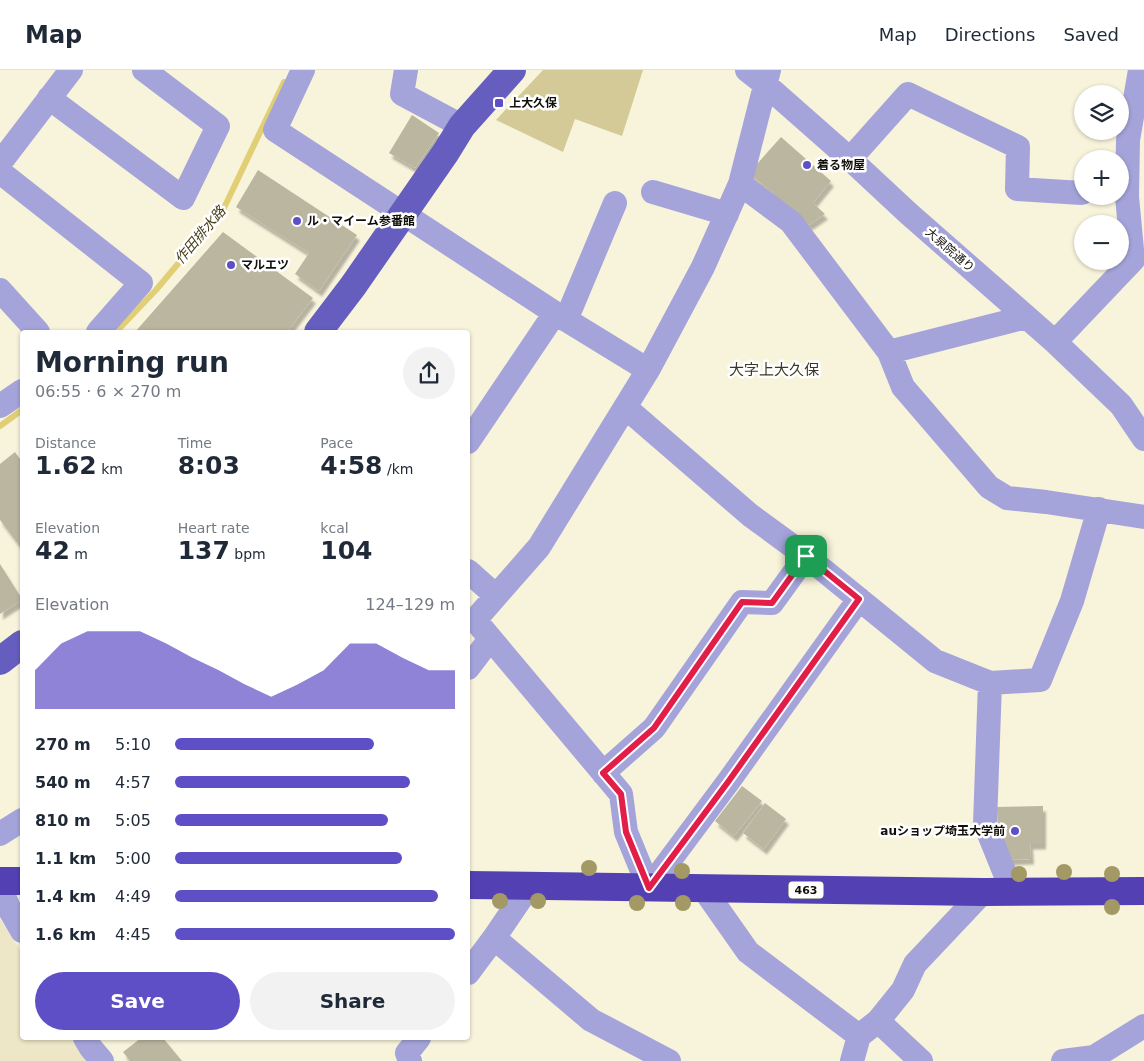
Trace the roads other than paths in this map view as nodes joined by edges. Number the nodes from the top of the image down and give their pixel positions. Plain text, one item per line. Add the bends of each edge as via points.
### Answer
1 (71, 70) edge
2 (144, 70) edge
3 (303, 70) edge
4 (406, 70) edge
5 (512, 70) edge
6 (747, 70) edge
7 (1140, 70) edge
8 (768, 77) edge
9 (49, 98) junction
10 (462, 126) junction
11 (1127, 150) edge
12 (850, 159) junction
13 (0, 163) edge
14 (0, 172) edge
15 (740, 184) junction
16 (653, 192) dead end
17 (1074, 193) edge
18 (615, 203) dead end
19 (1125, 205) edge
20 (402, 213) junction
21 (727, 214) junction
22 (0, 290) edge
23 (560, 317) junction
24 (1026, 318) junction
25 (36, 330) edge
26 (100, 330) edge
27 (320, 330) edge
28 (1055, 342) junction
29 (889, 352) junction
30 (648, 370) junction
31 (20, 392) edge
32 (0, 406) edge
33 (625, 407) junction
34 (470, 439) edge
35 (1144, 439) edge
36 (1099, 510) junction
37 (1144, 517) edge
38 (806, 556) junction
39 (470, 573) edge
40 (496, 596) junction
41 (859, 599) junction
42 (490, 638) junction
43 (20, 646) edge
44 (0, 661) edge
45 (470, 665) edge
46 (990, 683) junction
47 (603, 773) junction
48 (20, 821) edge
49 (0, 834) edge
50 (0, 881) edge
51 (20, 881) edge
52 (470, 884) edge
53 (530, 885) junction
54 (0, 888) edge
55 (649, 888) junction
56 (703, 888) junction
57 (1144, 891) edge
58 (983, 892) junction
59 (1012, 892) junction
60 (20, 928) edge
61 (494, 938) junction
62 (470, 970) edge
63 (1144, 1026) edge
64 (869, 1028) junction
65 (417, 1040) edge
66 (410, 1061) edge
67 (669, 1061) edge
68 (852, 1061) edge
69 (921, 1061) edge
70 (1063, 1061) edge

1 - 9 street
2 - 9 street via 218,126 183,198
3 - 20 street via 275,130
4 - 10 street via 402,94
5 - 10 main road
6 - 8 street, 大泉院通り
7 - 11 street
8 - 12 street, 大泉院通り
8 - 15 street
9 - 13 street
10 - 20 main road
12 - 17 street via 908,94 1018,147 1017,189
12 - 24 street, 大泉院通り
14 - 26 street via 141,283
15 - 21 street
15 - 29 street via 792,222
16 - 21 street
18 - 23 street
19 - 28 street via 1133,260
20 - 23 street
20 - 27 main road
21 - 30 street via 703,267
22 - 25 street
23 - 30 street
23 - 34 street
24 - 28 street, 大泉院通り
24 - 29 street
28 - 35 street, 大泉院通り via 1121,405
29 - 36 street via 903,387 989,487 1006,498
30 - 33 street
31 - 32 street
33 - 38 street via 750,515
33 - 40 street via 539,547
36 - 37 street
36 - 46 street via 1072,600 1040,680
38 - 41 street
38 - 47 street via 772,603 742,602 654,728
39 - 40 street
40 - 42 street via 475,620
41 - 46 street via 935,661
41 - 55 street
42 - 45 street
42 - 47 street
43 - 44 main road
46 - 59 street via 985,824
47 - 55 street via 621,794 626,832
48 - 49 street
50 - 51 highway
52 - 53 highway, 463
53 - 55 highway, 463
53 - 61 street
54 - 60 street
55 - 56 highway, 463
56 - 58 highway, 463
56 - 64 street via 748,952
57 - 59 highway, 463
58 - 59 highway, 463
58 - 64 street via 916,964 903,990
61 - 62 street
61 - 67 street via 592,1020
63 - 70 street via 1094,1057
64 - 68 street
64 - 69 street
65 - 66 street via 407,1053

